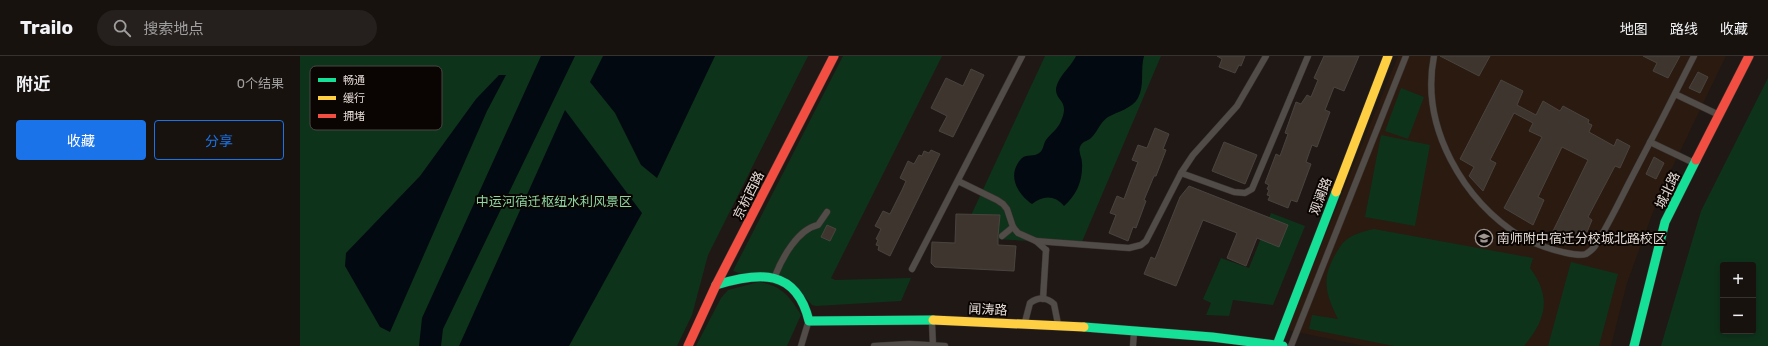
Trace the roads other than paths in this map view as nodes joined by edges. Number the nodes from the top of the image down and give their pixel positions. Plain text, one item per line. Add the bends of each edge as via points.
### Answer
1 (834, 56) edge
2 (1022, 56) edge
3 (1266, 56) edge
4 (1308, 56) edge
5 (1388, 56) edge
6 (1406, 56) edge
7 (1434, 56) edge
8 (1694, 56) edge
9 (1748, 56) edge
10 (1675, 94) junction
11 (1719, 115) junction
12 (1650, 142) junction
13 (1695, 164) junction
14 (1181, 174) junction
15 (958, 181) junction
16 (827, 212) dead end
17 (1013, 227) junction
18 (1002, 236) dead end
19 (1036, 241) junction
20 (1065, 244) junction
21 (1046, 250) junction
22 (912, 269) dead end
23 (774, 277) junction
24 (716, 285) junction
25 (1043, 299) junction
26 (932, 320) junction
27 (809, 321) junction
28 (1024, 323) junction
29 (1058, 325) junction
30 (1134, 330) junction
31 (1280, 345) edge
32 (688, 346) edge
33 (801, 346) edge
34 (874, 346) edge
35 (933, 346) edge
36 (945, 346) edge
37 (1133, 346) edge
38 (1291, 346) edge
39 (1634, 346) edge

1 - 24 street, 京杭西路
2 - 15 lane
3 - 14 lane via 1237,106 1193,155
4 - 14 lane via 1252,189 1245,193 1234,192
5 - 31 street, 观澜路
6 - 38 lane
7 - 12 lane via 1432,84 1435,114 1450,160 1479,202 1524,239 1552,250 1575,254 1585,254 1594,248
8 - 10 lane
9 - 11 street, 城北路
10 - 11 lane
10 - 12 lane
11 - 13 street, 城北路
12 - 13 lane
13 - 39 street, 城北路 via 1665,222
14 - 20 lane via 1150,237 1142,245 1129,248
15 - 17 lane via 1003,204
15 - 22 lane
16 - 23 lane via 818,225 800,234
17 - 18 lane
17 - 19 lane
19 - 20 lane
19 - 21 lane
20 - 21 lane
21 - 25 lane
23 - 24 street via 742,277
23 - 27 street via 797,294 804,303
24 - 32 street, 京杭西路
25 - 28 lane via 1030,303
25 - 29 lane via 1054,304
26 - 27 street, 闻涛路
26 - 28 street, 闻涛路
26 - 35 lane
27 - 33 lane
28 - 29 street, 闻涛路
29 - 30 street, 闻涛路
30 - 31 street, 闻涛路
30 - 37 lane
34 - 35 lane
35 - 36 lane

